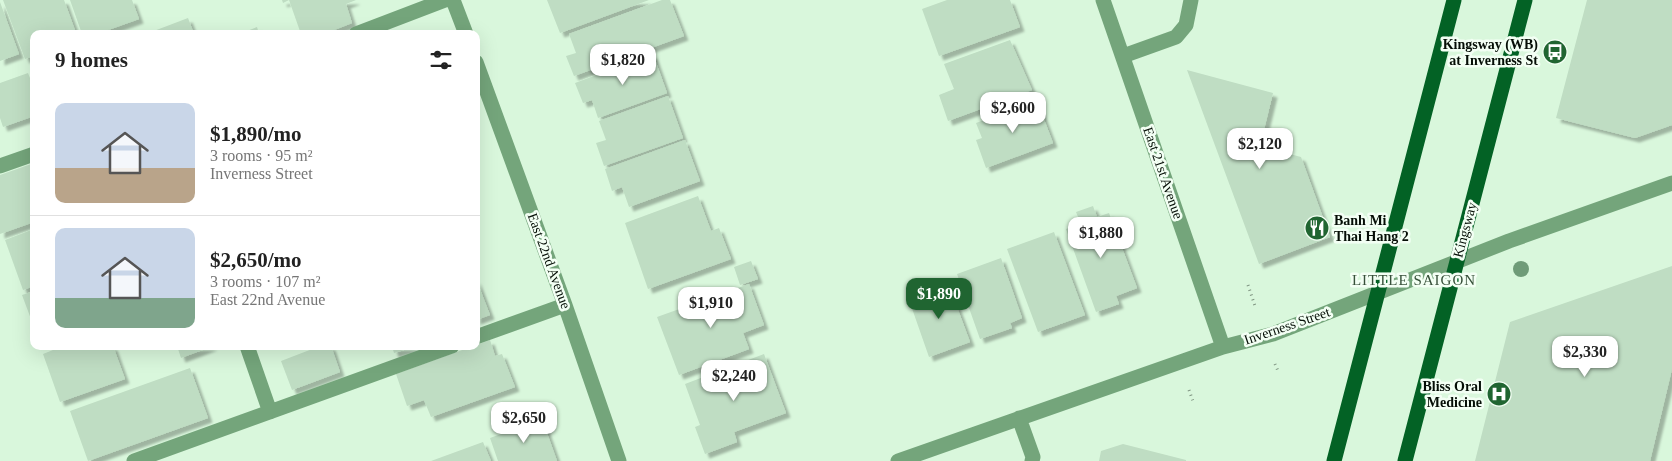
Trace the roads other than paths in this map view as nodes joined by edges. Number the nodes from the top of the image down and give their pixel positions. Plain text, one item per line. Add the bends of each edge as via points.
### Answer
1 (445, 0) edge
2 (454, 0) edge
3 (1103, 0) edge
4 (1191, 0) edge
5 (1454, 0) edge
6 (1525, 0) edge
7 (366, 30) edge
8 (465, 30) edge
9 (1123, 56) junction
10 (480, 73) edge
11 (30, 155) edge
12 (0, 166) edge
13 (1672, 183) edge
14 (1456, 262) junction
15 (1378, 292) junction
16 (565, 305) junction
17 (480, 337) edge
18 (1223, 347) junction
19 (248, 350) edge
20 (441, 350) edge
21 (270, 412) junction
22 (1019, 418) junction
23 (134, 461) edge
24 (619, 461) edge
25 (898, 461) edge
26 (1032, 461) edge
27 (1334, 461) edge
28 (1405, 461) edge

1 - 7 street
2 - 8 street
3 - 9 street, East 21st Avenue
4 - 9 street via 1186,25 1176,37
5 - 15 main road
6 - 14 main road, Kingsway
9 - 18 street, East 21st Avenue
10 - 16 street, East 22nd Avenue
11 - 12 street
13 - 14 street, Inverness Street
14 - 15 street, Inverness Street
14 - 28 main road, Kingsway
15 - 18 street, Inverness Street via 1273,334
15 - 27 main road
16 - 17 street
16 - 24 street, East 22nd Avenue
18 - 22 street, Inverness Street
19 - 21 street
20 - 21 street
21 - 23 street
22 - 25 street, Inverness Street
22 - 26 street

